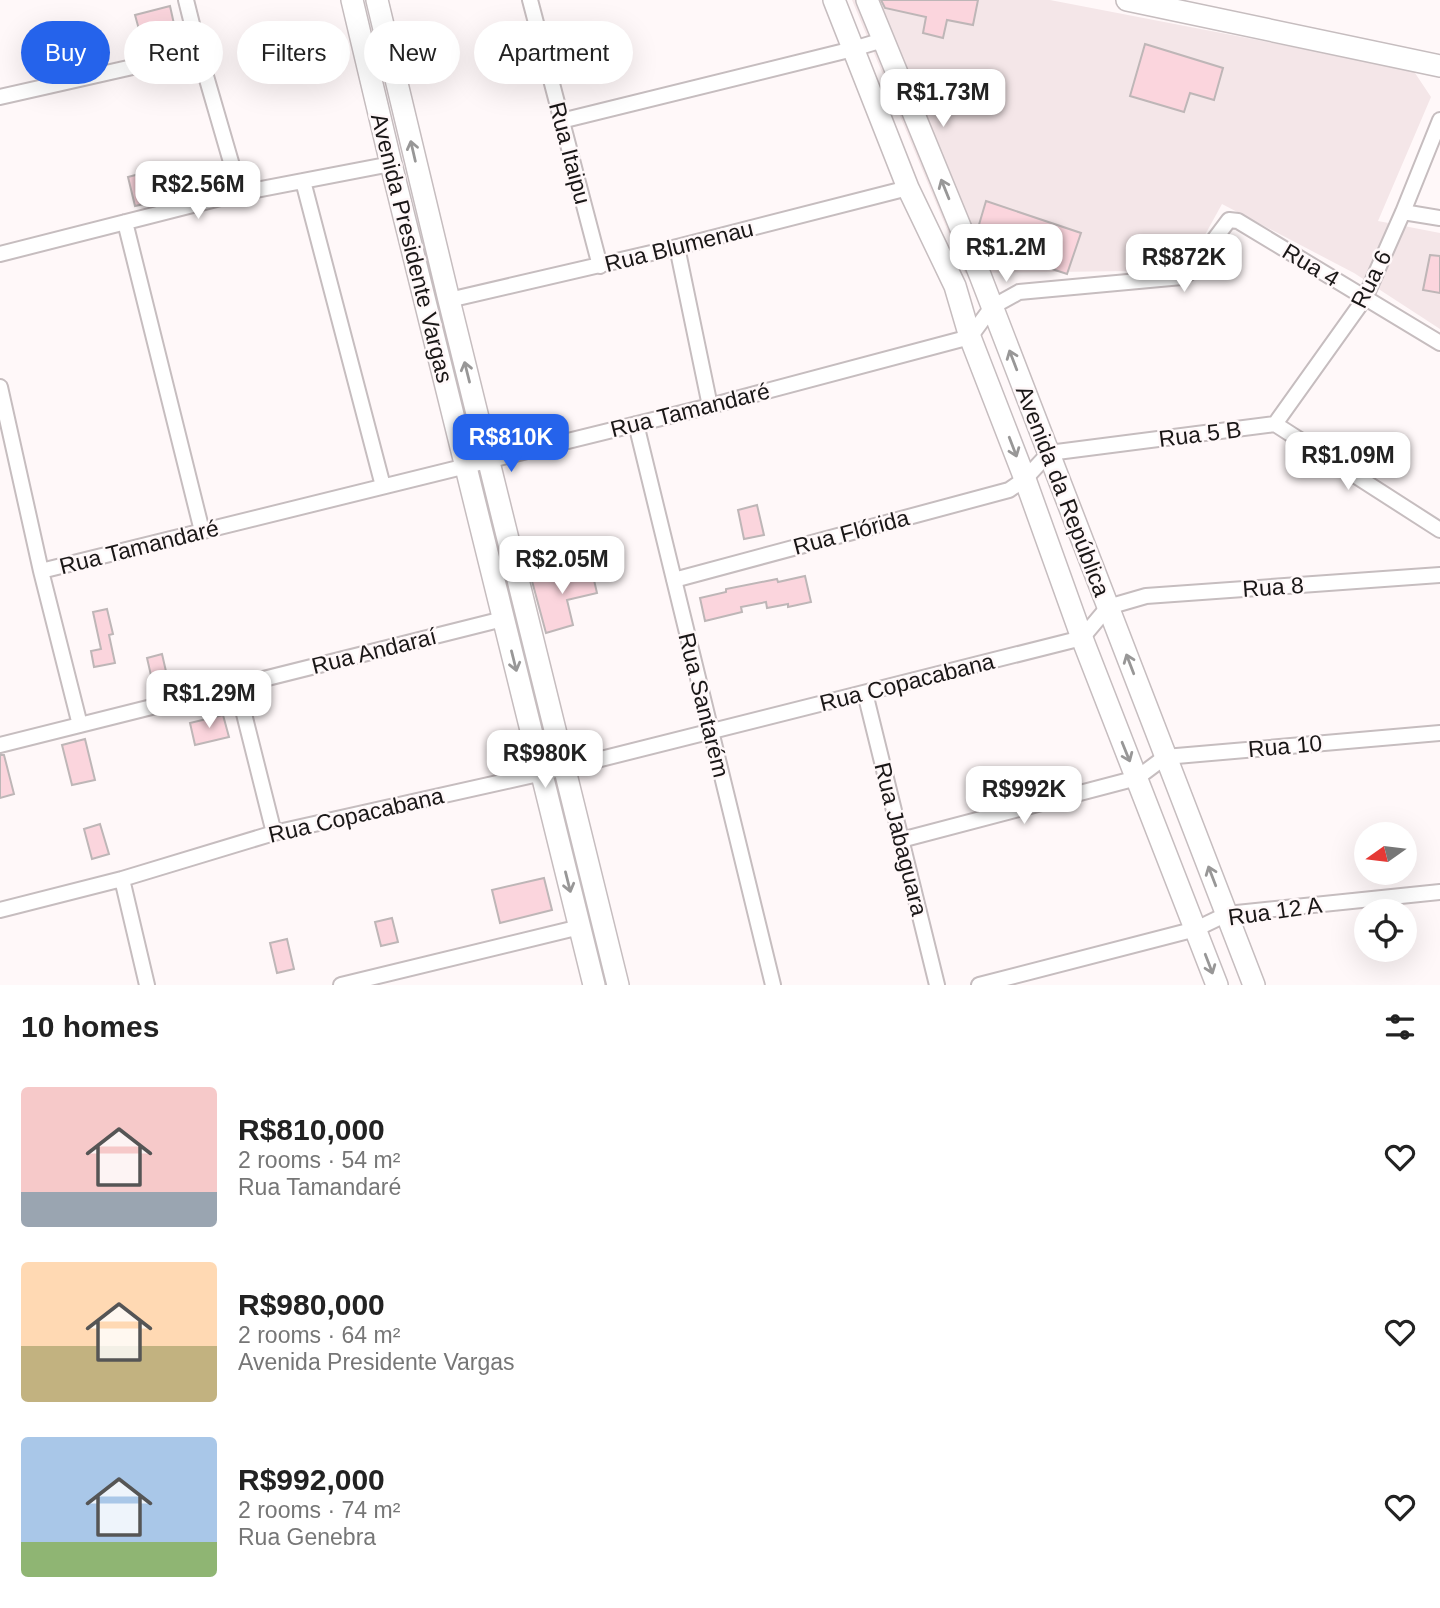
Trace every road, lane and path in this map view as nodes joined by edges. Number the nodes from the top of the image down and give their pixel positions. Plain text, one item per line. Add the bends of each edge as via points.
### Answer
1 (186, 0) edge
2 (530, 0) edge
3 (834, 0) edge
4 (867, 0) edge
5 (1127, 0) edge
6 (380, 1) edge
7 (353, 4) edge
8 (191, 21) edge
9 (883, 40) junction
10 (853, 49) junction
11 (1440, 65) edge
12 (124, 69) edge
13 (208, 84) edge
14 (0, 97) edge
15 (1440, 120) edge
16 (561, 121) junction
17 (391, 164) junction
18 (303, 180) junction
19 (908, 188) junction
20 (240, 192) junction
21 (1403, 212) junction
22 (1440, 218) edge
23 (125, 222) junction
24 (677, 247) junction
25 (0, 254) edge
26 (600, 266) junction
27 (1365, 298) junction
28 (449, 300) junction
29 (992, 307) junction
30 (970, 337) junction
31 (1440, 343) edge
32 (0, 387) edge
33 (710, 406) junction
34 (636, 424) junction
35 (1275, 424) junction
36 (1049, 453) junction
37 (489, 461) junction
38 (466, 466) junction
39 (1025, 479) junction
40 (383, 486) junction
41 (1440, 530) edge
42 (202, 531) junction
43 (41, 571) junction
44 (1440, 575) edge
45 (674, 580) junction
46 (1108, 607) junction
47 (503, 619) junction
48 (1082, 638) junction
49 (237, 686) junction
50 (865, 693) junction
51 (79, 725) junction
52 (711, 732) junction
53 (1440, 733) edge
54 (0, 745) edge
55 (1166, 757) junction
56 (565, 768) junction
57 (542, 773) junction
58 (1137, 778) junction
59 (274, 833) junction
60 (901, 840) junction
61 (122, 879) junction
62 (1440, 892) edge
63 (0, 911) edge
64 (1227, 914) junction
65 (580, 927) junction
66 (1196, 929) junction
67 (148, 985) edge
68 (341, 985) edge
69 (594, 985) edge
70 (618, 985) edge
71 (773, 985) edge
72 (937, 985) edge
73 (979, 985) edge
74 (1217, 985) edge
75 (1254, 985) edge

1 - 8 street
2 - 16 street, Rua Itaipu
3 - 10 street, Avenida da República
4 - 9 street, Avenida da República
5 - 11 street
6 - 7 street
28 -> 6 street, Avenida Presidente Vargas
7 - 17 street, Avenida Presidente Vargas
9 - 10 street
29 -> 9 street, Avenida da República
10 - 16 street
10 - 19 street, Avenida da República
12 - 14 street
13 - 20 street
15 - 21 street, Rua 6
16 - 26 street, Rua Itaipu
17 - 18 street
17 - 38 street, Avenida Presidente Vargas
18 - 20 street
18 - 40 street
19 - 24 street, Rua Blumenau
19 - 30 street, Avenida da República via 955,286
20 - 23 street
21 - 22 street
21 - 27 street, Rua 6
23 - 25 street
23 - 42 street
24 - 26 street, Rua Blumenau
24 - 33 street
26 - 28 street, Rua Blumenau
27 - 29 street, Rua 4 via 1238,221 1229,220 1182,277 1019,292
27 - 31 street
27 - 35 street, Rua 6
37 -> 28 street, Avenida Presidente Vargas
29 - 30 street, Rua 4
36 -> 29 street, Avenida da República
30 - 33 street, Rua Tamandaré
30 -> 39 street, Avenida da República
32 - 43 street
33 - 34 street, Rua Tamandaré
34 - 37 street, Rua Tamandaré
34 - 45 street, Rua Santarém
35 - 36 street, Rua 5 B
35 - 41 street
36 - 39 street
36 - 46 street, Avenida da República
37 - 38 street, Rua Tamandaré
37 - 56 street, Avenida Presidente Vargas
38 - 40 street, Rua Tamandaré
38 - 47 street, Avenida Presidente Vargas
39 - 45 street, Rua Flórida via 1009,490
39 - 48 street, Avenida da República
40 - 42 street, Rua Tamandaré
42 - 43 street, Rua Tamandaré
43 - 51 street
44 - 46 street, Rua 8 via 1146,596
45 - 52 street, Rua Santarém
46 - 48 street
55 -> 46 street, Avenida da República
47 - 49 street, Rua Andaraí
47 -> 57 street, Avenida Presidente Vargas
48 - 50 street, Rua Copacabana
48 -> 58 street, Avenida da República
49 - 51 street, Rua Andaraí
49 - 59 street
50 - 52 street, Rua Copacabana
50 - 60 street, Rua Jabaguara
51 - 54 street, Rua Andaraí
52 - 56 street, Rua Copacabana
52 - 71 street, Rua Santarém
53 - 55 street, Rua 10
55 - 58 street
64 -> 55 street, Avenida da República
56 - 57 street, Rua Copacabana
56 - 70 street, Avenida Presidente Vargas
57 - 59 street, Rua Copacabana
57 -> 65 street, Avenida Presidente Vargas
58 - 60 street
58 - 66 street, Avenida da República
59 - 61 street, Rua Copacabana
60 - 72 street, Rua Jabaguara
61 - 63 street, Rua Copacabana
61 - 67 street
62 - 64 street, Rua 12 A
64 - 66 street, Rua 12 A
64 - 75 street, Avenida da República
65 - 68 street
65 - 69 street, Avenida Presidente Vargas
66 - 73 street, Rua 12 A
66 -> 74 street, Avenida da República

